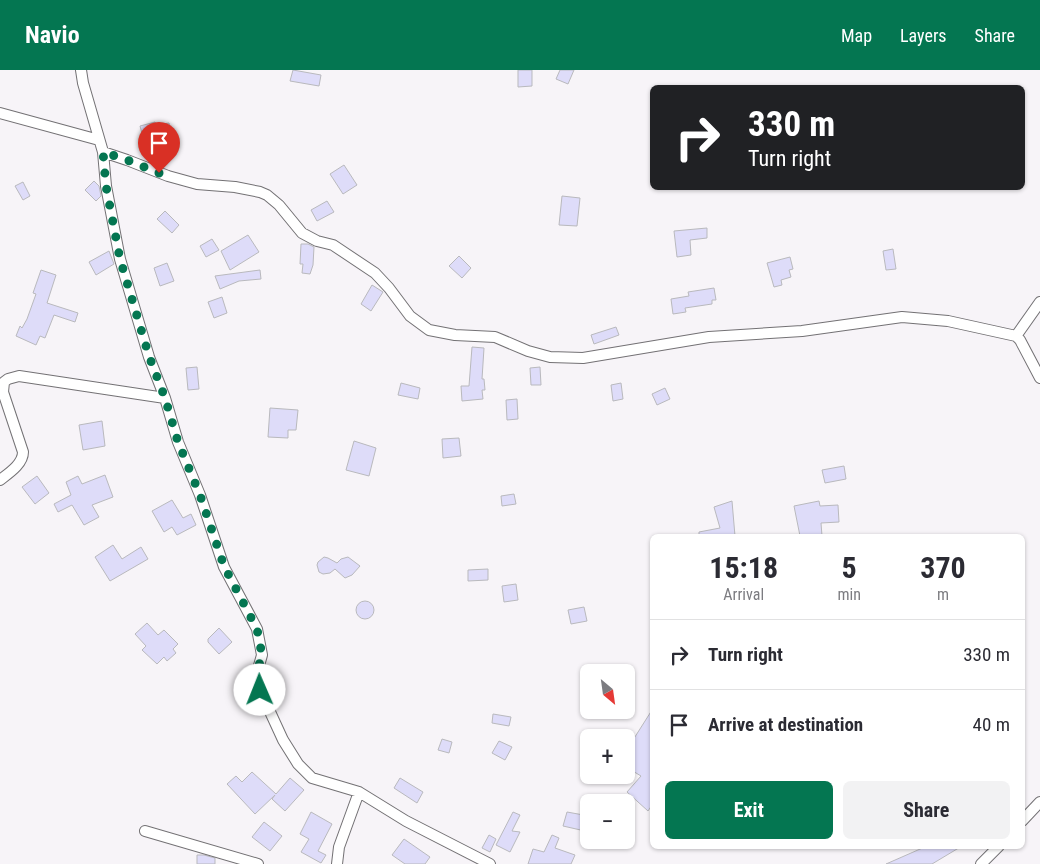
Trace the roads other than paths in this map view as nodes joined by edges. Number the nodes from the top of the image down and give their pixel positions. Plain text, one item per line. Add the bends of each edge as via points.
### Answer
1 (81, 70) edge
2 (0, 114) edge
3 (98, 140) junction
4 (103, 152) junction
5 (1040, 302) edge
6 (1016, 336) junction
7 (1040, 378) edge
8 (165, 398) junction
9 (0, 480) edge
10 (359, 792) junction
11 (1040, 802) edge
12 (1025, 818) edge
13 (145, 831) dead end
14 (996, 849) edge
15 (258, 864) edge
16 (336, 864) edge
17 (490, 864) edge
18 (981, 864) edge

1 - 3 street
2 - 3 street
3 - 4 street
4 - 6 street via 197,184 235,187 267,195 302,233 333,245 375,273 410,316 429,330 495,337 550,357 583,358 709,337 802,331 902,317 948,321
4 - 8 street via 120,259
5 - 6 street
6 - 7 street
8 - 9 street via 19,376 8,379 4,382 3,392 23,457
8 - 10 street via 224,566 257,629 262,655 258,669 260,690 268,709 298,764 312,778
10 - 16 street
10 - 17 street via 406,821
11 - 12 street
13 - 15 street
14 - 18 street

